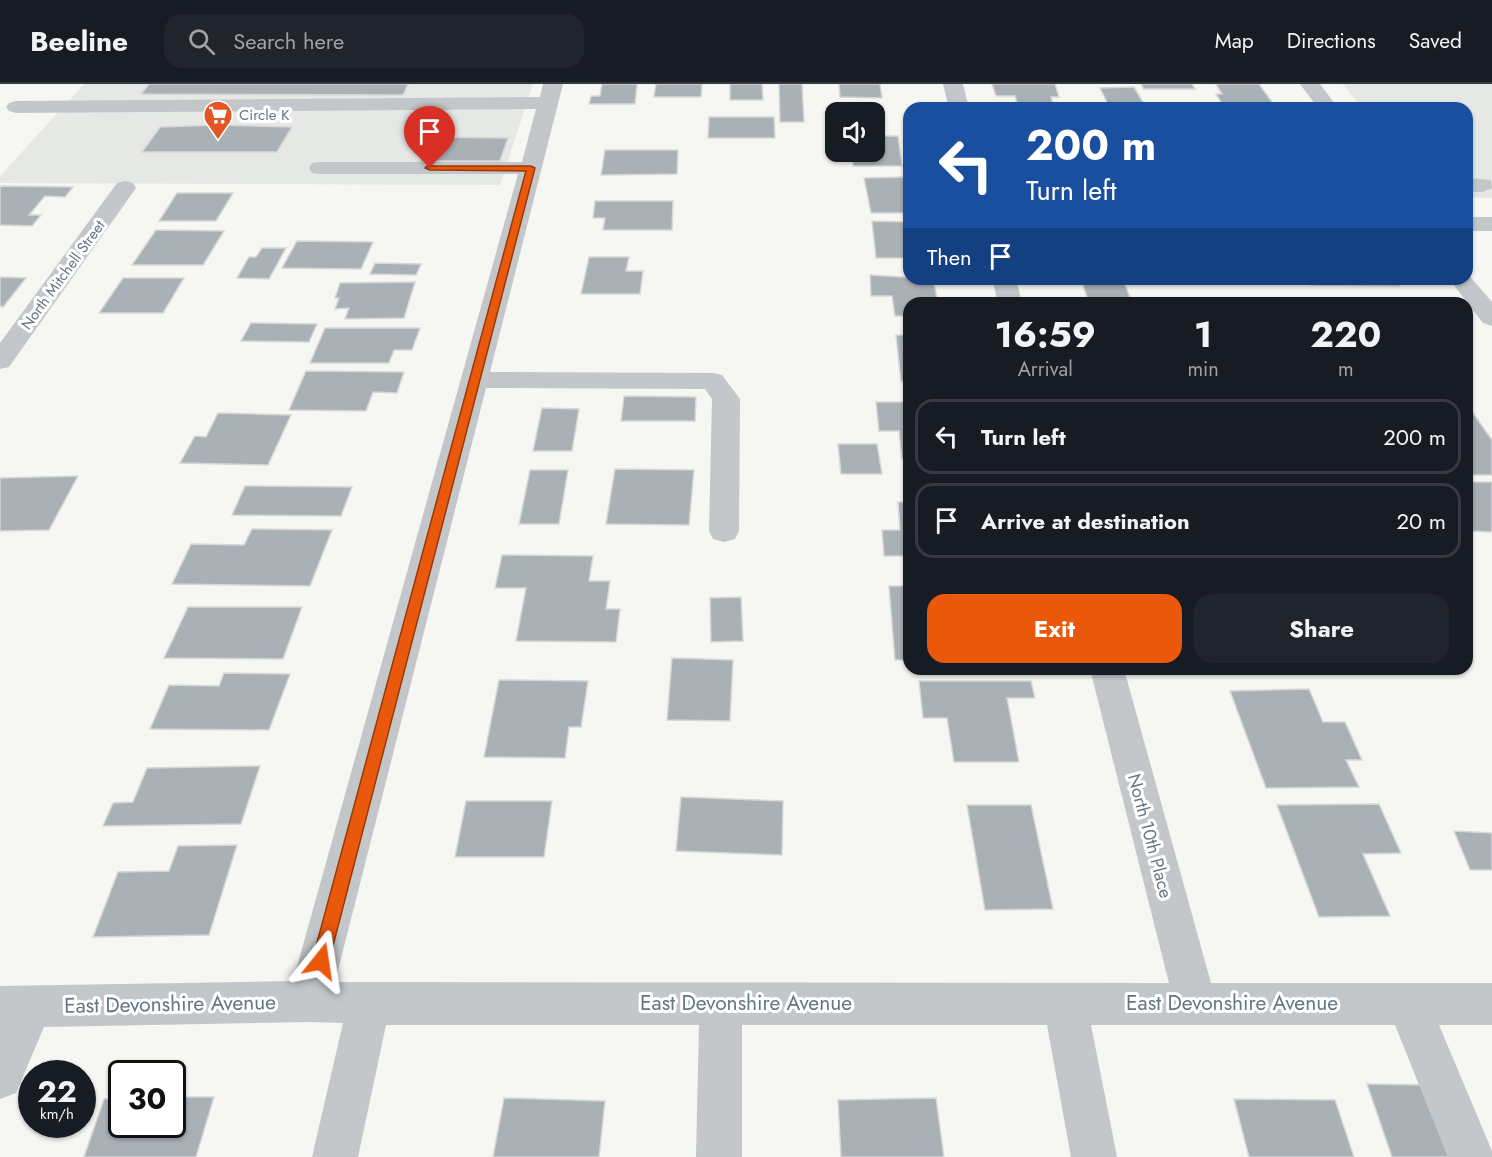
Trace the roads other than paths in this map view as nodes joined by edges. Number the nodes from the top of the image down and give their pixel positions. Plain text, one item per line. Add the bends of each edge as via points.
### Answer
1 (115, 84) edge
2 (953, 84) edge
3 (1310, 84) edge
4 (433, 93) edge
5 (551, 93) edge
6 (958, 102) edge
7 (1324, 102) edge
8 (16, 107) dead end
9 (96, 107) junction
10 (320, 168) dead end
11 (531, 168) junction
12 (125, 188) dead end
13 (1473, 224) edge
14 (1492, 224) edge
15 (1466, 285) edge
16 (1492, 318) edge
17 (0, 361) edge
18 (474, 380) junction
19 (724, 531) dead end
20 (1109, 675) edge
21 (309, 1001) junction
22 (721, 1003) junction
23 (1065, 1003) junction
24 (1195, 1003) junction
25 (1408, 1003) junction
26 (369, 1004) junction
27 (1492, 1004) edge
28 (15, 1007) edge
29 (0, 1077) edge
30 (335, 1157) edge
31 (719, 1157) edge
32 (1094, 1157) edge
33 (1471, 1157) edge

1 - 9 street
2 - 6 street
3 - 7 street
4 - 5 street
4 - 9 street
5 - 11 street
8 - 9 street
10 - 11 street
11 - 18 street
12 - 17 street, North Mitchell Street
13 - 14 street
15 - 16 street
18 - 19 street via 713,381 726,399
18 - 21 street
20 - 24 street, North 10th Place
21 - 26 street, East Devonshire Avenue
21 - 28 street, East Devonshire Avenue
22 - 23 street, East Devonshire Avenue
22 - 26 street, East Devonshire Avenue
22 - 31 street
23 - 24 street, East Devonshire Avenue
23 - 32 street
24 - 25 street, East Devonshire Avenue
25 - 27 street, East Devonshire Avenue
25 - 33 street
26 - 30 street
28 - 29 street

